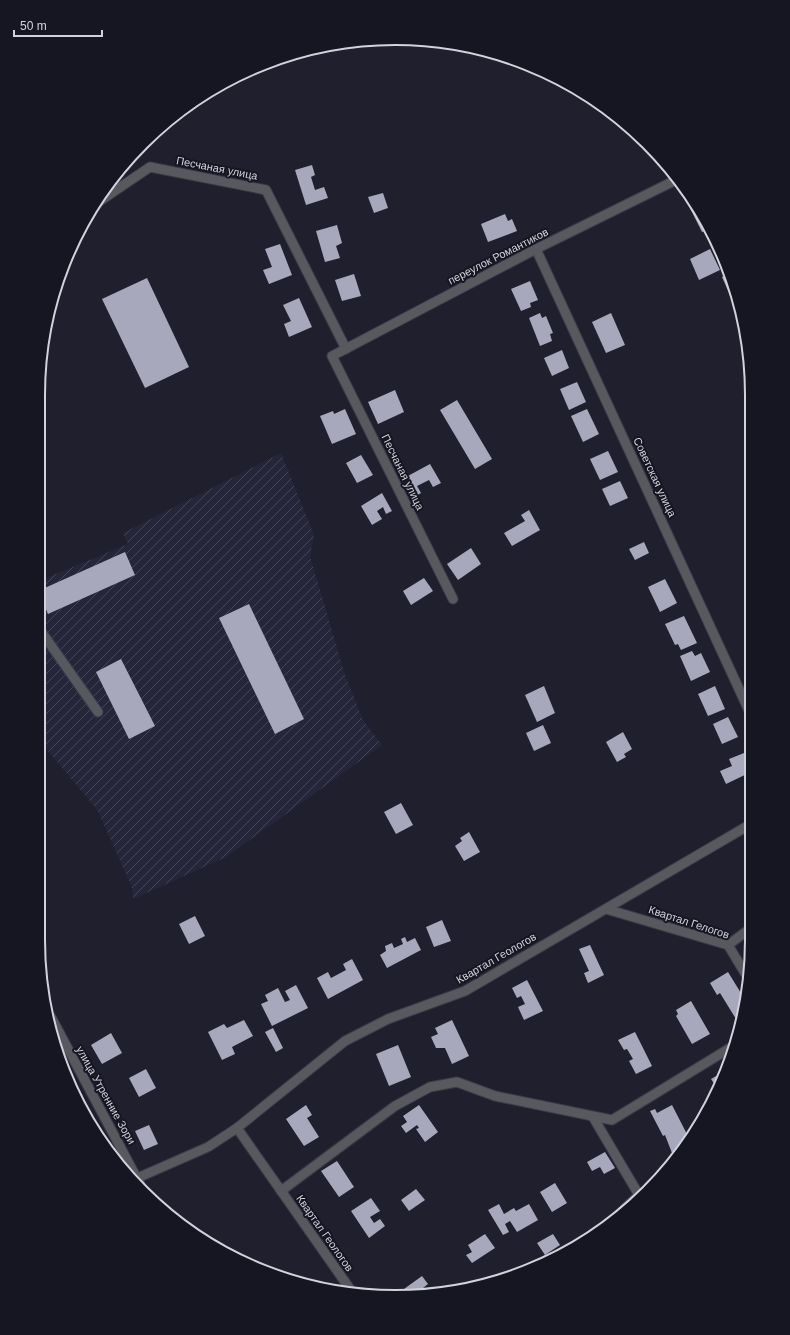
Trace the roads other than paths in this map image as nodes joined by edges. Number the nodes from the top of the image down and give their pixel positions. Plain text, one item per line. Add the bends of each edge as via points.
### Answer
1 (673, 182) edge
2 (108, 196) edge
3 (536, 249) junction
4 (346, 349) junction
5 (332, 356) joint
6 (453, 599) dead end
7 (45, 637) edge
8 (745, 702) edge
9 (98, 712) dead end
10 (745, 828) edge
11 (606, 909) junction
12 (745, 932) edge
13 (728, 945) junction
14 (743, 970) edge
15 (56, 1026) edge
16 (727, 1050) edge
17 (593, 1117) junction
18 (237, 1128) junction
19 (135, 1174) edge
20 (140, 1179) edge
21 (639, 1190) edge
22 (281, 1191) junction
23 (349, 1287) edge

1 - 3 street, переулок Романтиков
2 - 4 street, Песчаная улица via 150,167 266,190
3 - 4 street, переулок Романтиков
3 - 8 street, Советская улица
4 - 5 street, переулок Романтиков
5 - 6 street, Песчаная улица
7 - 9 street
10 - 11 street, Квартал Геологов
11 - 13 street, Квартал Гелогов
11 - 18 street, Квартал Геологов via 465,991 388,1019 345,1041
12 - 13 street
13 - 14 street, Квартал Гелогов
15 - 19 street, улица Утренние Зори
16 - 17 street, Квартал Геологов via 612,1120
17 - 21 street
17 - 22 street, Квартал Геологов via 495,1096 457,1082 430,1088 395,1106
18 - 20 street, Квартал Геологов via 208,1146
18 - 22 street, Квартал Геологов
22 - 23 street, Квартал Геологов

